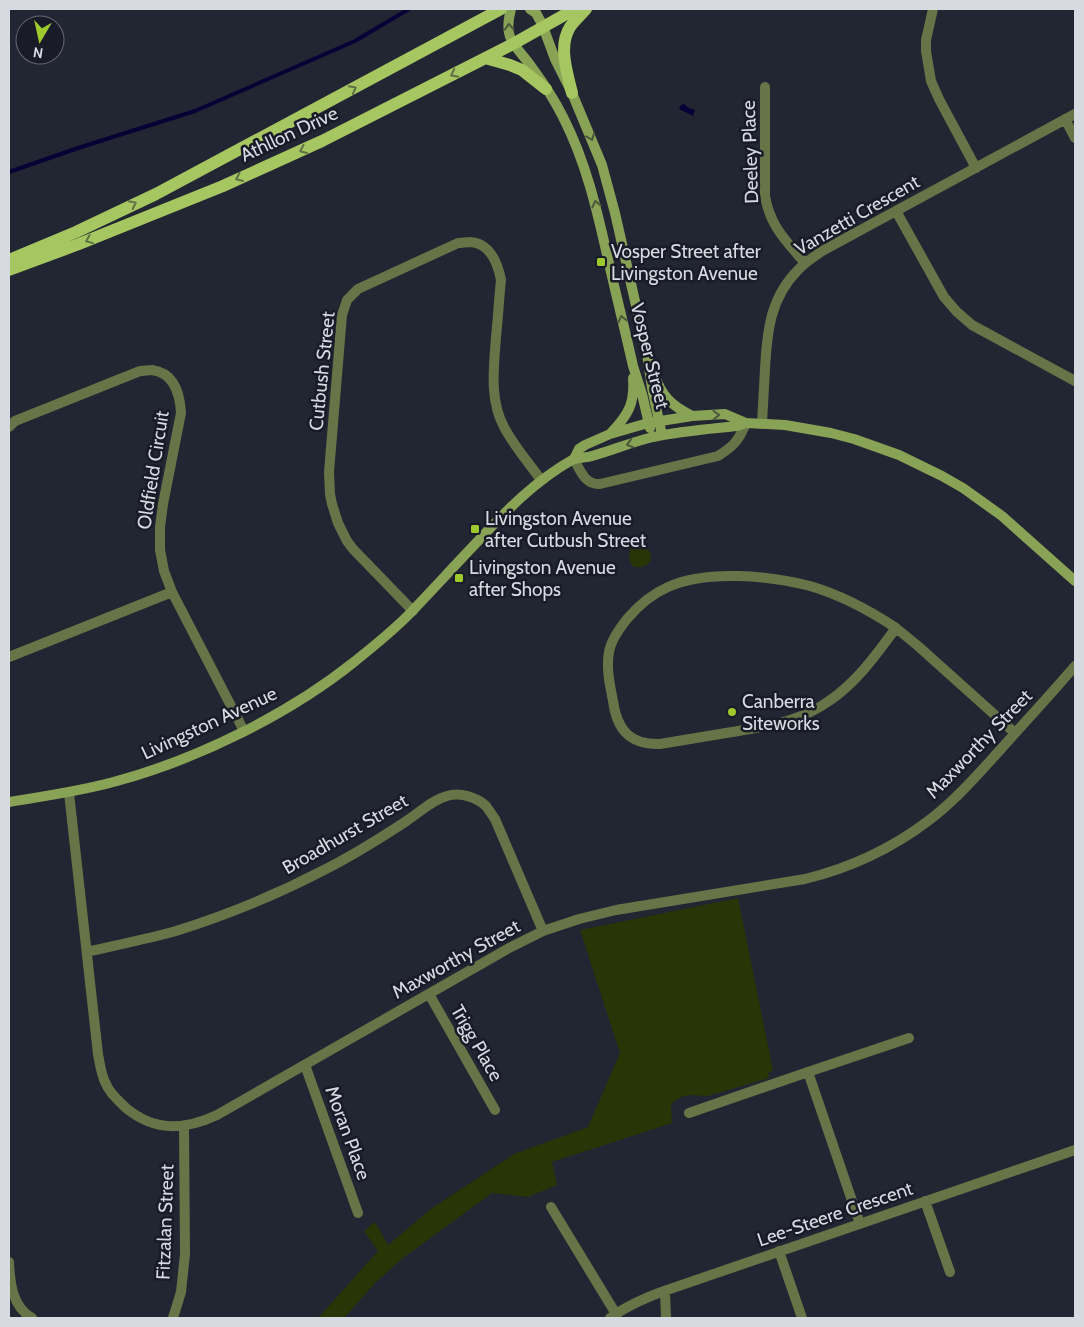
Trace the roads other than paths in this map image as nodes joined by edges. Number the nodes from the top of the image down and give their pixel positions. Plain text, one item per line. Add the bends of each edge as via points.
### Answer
1 (501, 9) edge
2 (511, 9) edge
3 (530, 9) edge
4 (575, 9) edge
5 (586, 9) edge
6 (933, 9) edge
7 (543, 27) junction
8 (513, 44) junction
9 (486, 58) junction
10 (765, 87) dead end
11 (546, 89) junction
12 (572, 93) junction
13 (1075, 114) edge
14 (1065, 119) junction
15 (1075, 138) edge
16 (976, 168) junction
17 (896, 211) junction
18 (9, 260) edge
19 (805, 263) junction
20 (9, 270) edge
21 (647, 354) junction
22 (633, 366) junction
23 (1075, 381) edge
24 (692, 416) junction
25 (654, 422) junction
26 (746, 423) junction
27 (762, 423) junction
28 (9, 427) edge
29 (610, 434) junction
30 (662, 436) junction
31 (652, 438) junction
32 (574, 459) junction
33 (541, 480) junction
34 (1075, 581) edge
35 (172, 592) junction
36 (413, 611) junction
37 (896, 628) junction
38 (9, 657) edge
39 (1075, 666) edge
40 (244, 731) junction
41 (1015, 733) junction
42 (69, 793) junction
43 (9, 802) edge
44 (543, 931) junction
45 (87, 952) junction
46 (429, 994) junction
47 (909, 1038) dead end
48 (305, 1065) junction
49 (808, 1072) junction
50 (495, 1110) dead end
51 (689, 1113) dead end
52 (184, 1126) junction
53 (1075, 1150) edge
54 (925, 1201) junction
55 (551, 1207) dead end
56 (358, 1213) dead end
57 (860, 1224) junction
58 (779, 1251) junction
59 (9, 1262) edge
60 (950, 1272) dead end
61 (665, 1291) junction
62 (613, 1316) edge
63 (32, 1318) edge
64 (173, 1318) edge
65 (666, 1318) edge
66 (802, 1318) edge

18 -> 1 main road, Athllon Drive via 156,194
8 -> 2 street, Vosper Street via 508,29
3 - 7 street, Vosper Street via 536,13
4 - 7 main road, Athllon Drive
5 - 12 main road via 570,28 564,46
6 - 16 street via 926,40 931,81
7 - 8 main road, Athllon Drive
7 - 12 street, Vosper Street
8 - 9 main road, Athllon Drive
8 - 11 street, Vosper Street
9 - 11 main road via 522,70
9 -> 20 main road, Athllon Drive via 322,141 223,186
10 - 19 street, Deeley Place via 767,205 773,223
22 -> 11 street, Vosper Street via 593,193 573,136
12 -> 21 street, Vosper Street via 602,165 616,213
13 - 14 street, Vanzetti Crescent
14 - 15 street
14 - 16 street, Vanzetti Crescent
16 - 17 street, Vanzetti Crescent
17 - 19 street, Vanzetti Crescent
17 - 23 street via 944,297 957,312 972,325
19 - 27 street, Vanzetti Crescent via 778,296 770,317
21 - 24 street via 665,397
21 - 25 street, Vosper Street
22 - 25 street, Vosper Street
22 - 29 street via 631,406
24 - 25 street, Livingston Avenue
24 -> 26 street, Livingston Avenue via 725,414
25 - 29 street, Livingston Avenue
25 - 30 street, Vosper Street
25 - 31 street, Vosper Street
26 - 27 street, Livingston Avenue
26 - 30 street, Livingston Avenue
26 - 32 street via 730,449 718,456 600,484 590,483
27 - 34 street, Livingston Avenue via 854,439 899,455 942,476 1002,516
28 - 35 street, Oldfield Circuit via 15,421 140,371 152,370 172,382 180,399 181,413 160,527 160,550
29 - 32 street, Livingston Avenue via 584,445
30 - 31 street, Livingston Avenue
31 -> 32 street, Livingston Avenue
32 - 33 street, Livingston Avenue
33 - 36 street, Livingston Avenue via 501,516
33 - 36 street, Cutbush Street via 503,426 496,405 493,372 501,280 498,266 487,250 476,243 458,243 358,289 348,300 342,315 330,494 347,541
35 - 38 street
35 - 40 street, Oldfield Circuit
36 - 40 street, Livingston Avenue via 332,678
37 - 37 street via 852,683 829,702 804,716 777,724 647,744 629,736 614,711 608,669 611,644 618,630 650,597 668,586 688,580 736,576 810,586 846,599
37 - 41 street
39 - 41 street, Maxworthy Street
40 - 42 street, Livingston Avenue via 172,763
41 - 44 street, Maxworthy Street via 943,809 894,844 859,862 805,879 616,910 579,918
42 - 43 street, Livingston Avenue
42 - 45 street, Maxworthy Street
44 - 45 street, Broadhurst Street via 495,818 486,806 461,794 434,802 352,855 266,898 177,930
44 - 46 street, Maxworthy Street
45 - 52 street, Maxworthy Street via 98,1054 106,1086 122,1104 146,1121
46 - 48 street, Maxworthy Street
46 - 50 street, Trigg Place
47 - 49 street
48 - 52 street, Maxworthy Street via 217,1115
48 - 56 street, Moran Place
49 - 51 street
49 - 57 street
52 - 64 street, Fitzalan Street via 184,1254 181,1292
53 - 54 street, Lee-Steere Crescent
54 - 57 street, Lee-Steere Crescent
54 - 60 street
55 - 62 street
57 - 58 street, Lee-Steere Crescent
58 - 61 street, Lee-Steere Crescent
58 - 66 street
59 - 63 street via 15,1298
61 - 62 street, Lee-Steere Crescent
61 - 65 street

